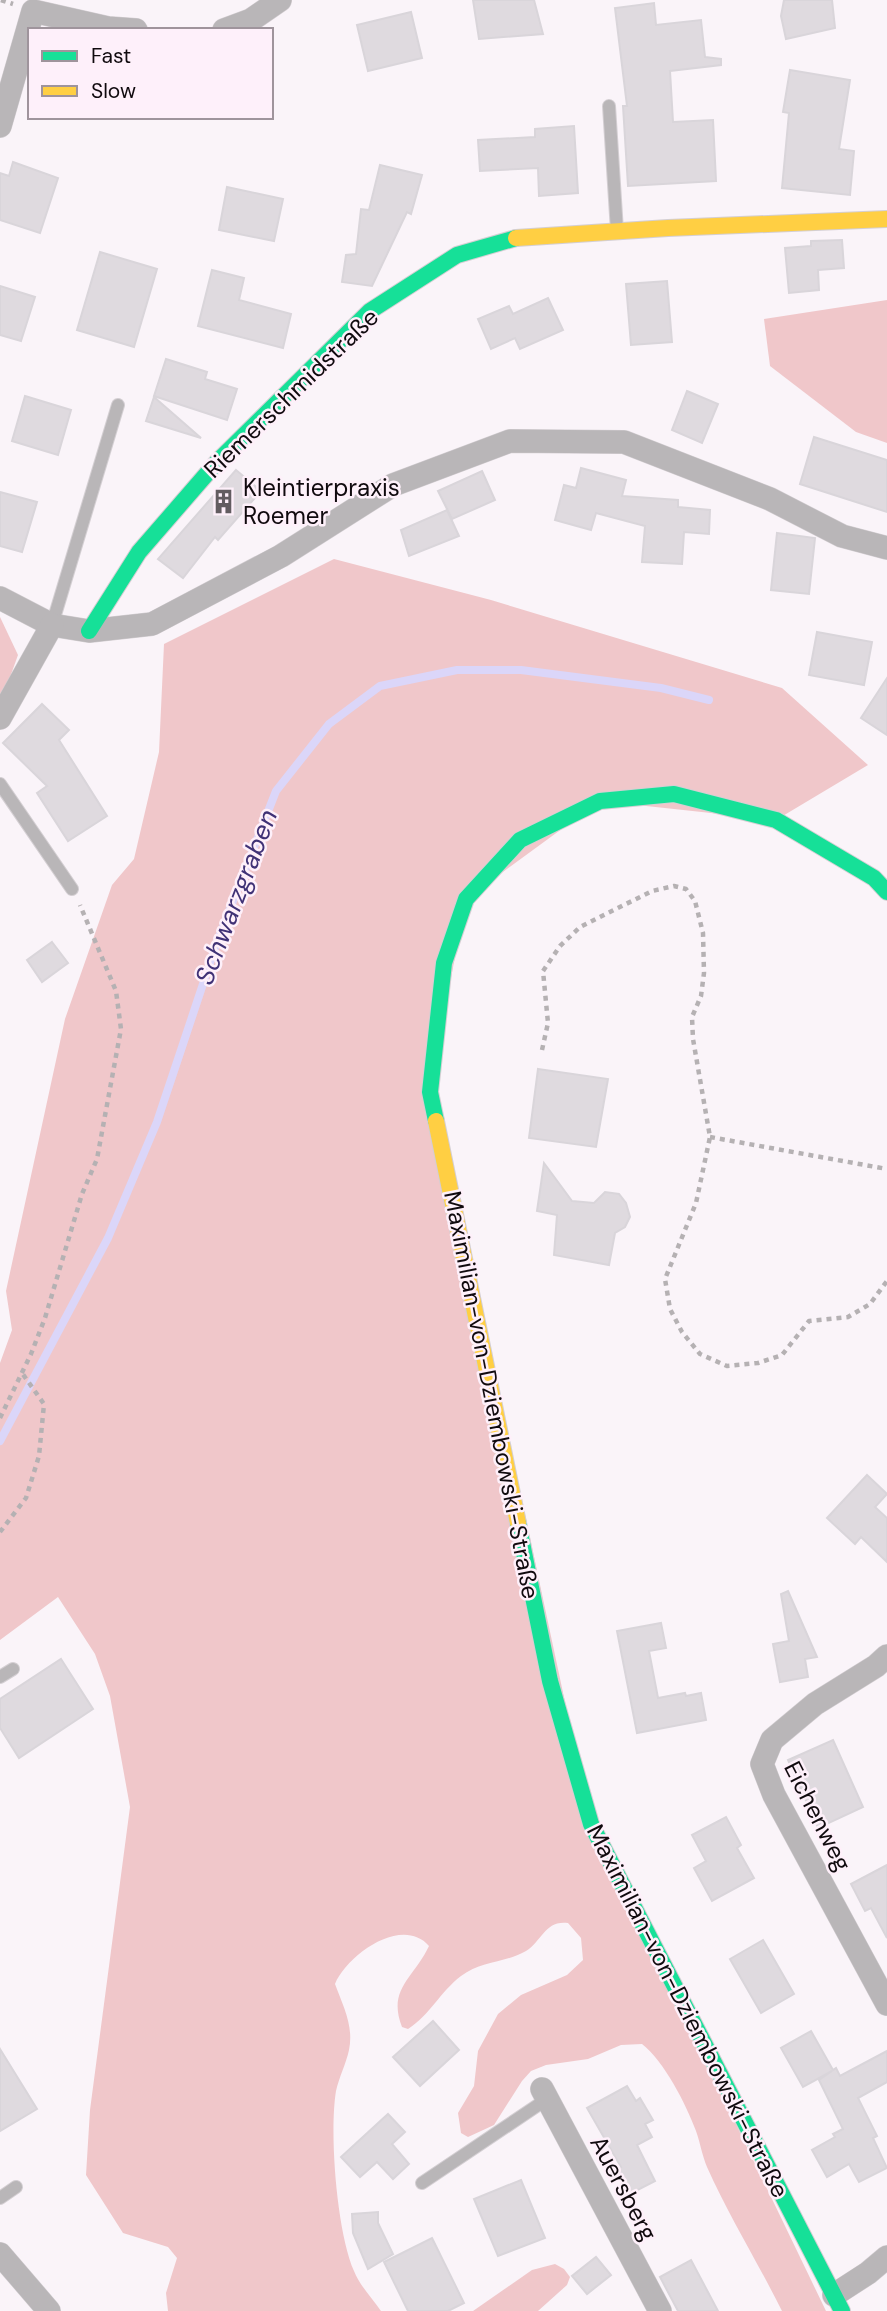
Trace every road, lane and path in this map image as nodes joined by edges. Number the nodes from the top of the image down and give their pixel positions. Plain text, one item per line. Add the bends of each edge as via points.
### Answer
1 (281, 0) edge
2 (28, 28) edge
3 (28, 28) edge
4 (108, 28) edge
5 (229, 28) edge
6 (609, 106) dead end
7 (0, 126) edge
8 (887, 219) edge
9 (617, 231) junction
10 (118, 405) dead end
11 (887, 548) edge
12 (0, 598) edge
13 (52, 625) junction
14 (89, 631) junction
15 (0, 718) edge
16 (0, 784) edge
17 (72, 889) joint
18 (887, 892) edge
19 (542, 1050) dead end
20 (710, 1137) junction
21 (887, 1169) edge
22 (887, 1281) edge
23 (22, 1373) junction
24 (0, 1418) edge
25 (0, 1532) edge
26 (887, 1656) edge
27 (13, 1669) dead end
28 (0, 1677) edge
29 (887, 2004) edge
30 (545, 2094) joint
31 (422, 2183) dead end
32 (16, 2187) dead end
33 (0, 2198) edge
34 (0, 2254) edge
35 (887, 2257) edge
36 (838, 2303) edge
37 (49, 2311) edge
38 (660, 2311) edge

1 - 5 street via 251,20
2 - 4 street via 33,11
3 - 7 street
6 - 9 lane
8 - 9 street, Riemerschmidstraße
9 - 14 street, Riemerschmidstraße via 513,238 457,255 370,311 217,462 139,552
10 - 13 lane
11 - 14 street via 842,536 770,499 624,442 510,442 393,485 281,556 152,624
12 - 13 street
13 - 14 street
13 - 15 street
16 - 17 lane
17 - 23 path via 116,992 121,1029 97,1160 82,1194 46,1318
18 - 36 street, Maximilian-von-Dziembowski-Straße via 874,878 776,820 674,794 600,802 520,840 466,899 444,963 430,1092 550,1681 591,1825
19 - 20 path via 548,1023 543,971 559,946 580,927 652,891 674,886 686,889 695,901 703,933 704,973 692,1017 692,1038
20 - 21 path
20 - 22 path via 696,1203 665,1279 670,1309 700,1354 727,1366 782,1355 809,1321 848,1317 870,1304
23 - 24 path
23 - 25 path via 44,1404 39,1456 26,1498
26 - 29 street, Eichenweg via 815,1704 772,1740 762,1764 774,1795
27 - 28 lane
30 - 31 lane
30 - 38 street, Auersberg
32 - 33 lane
34 - 37 street
35 - 36 street

